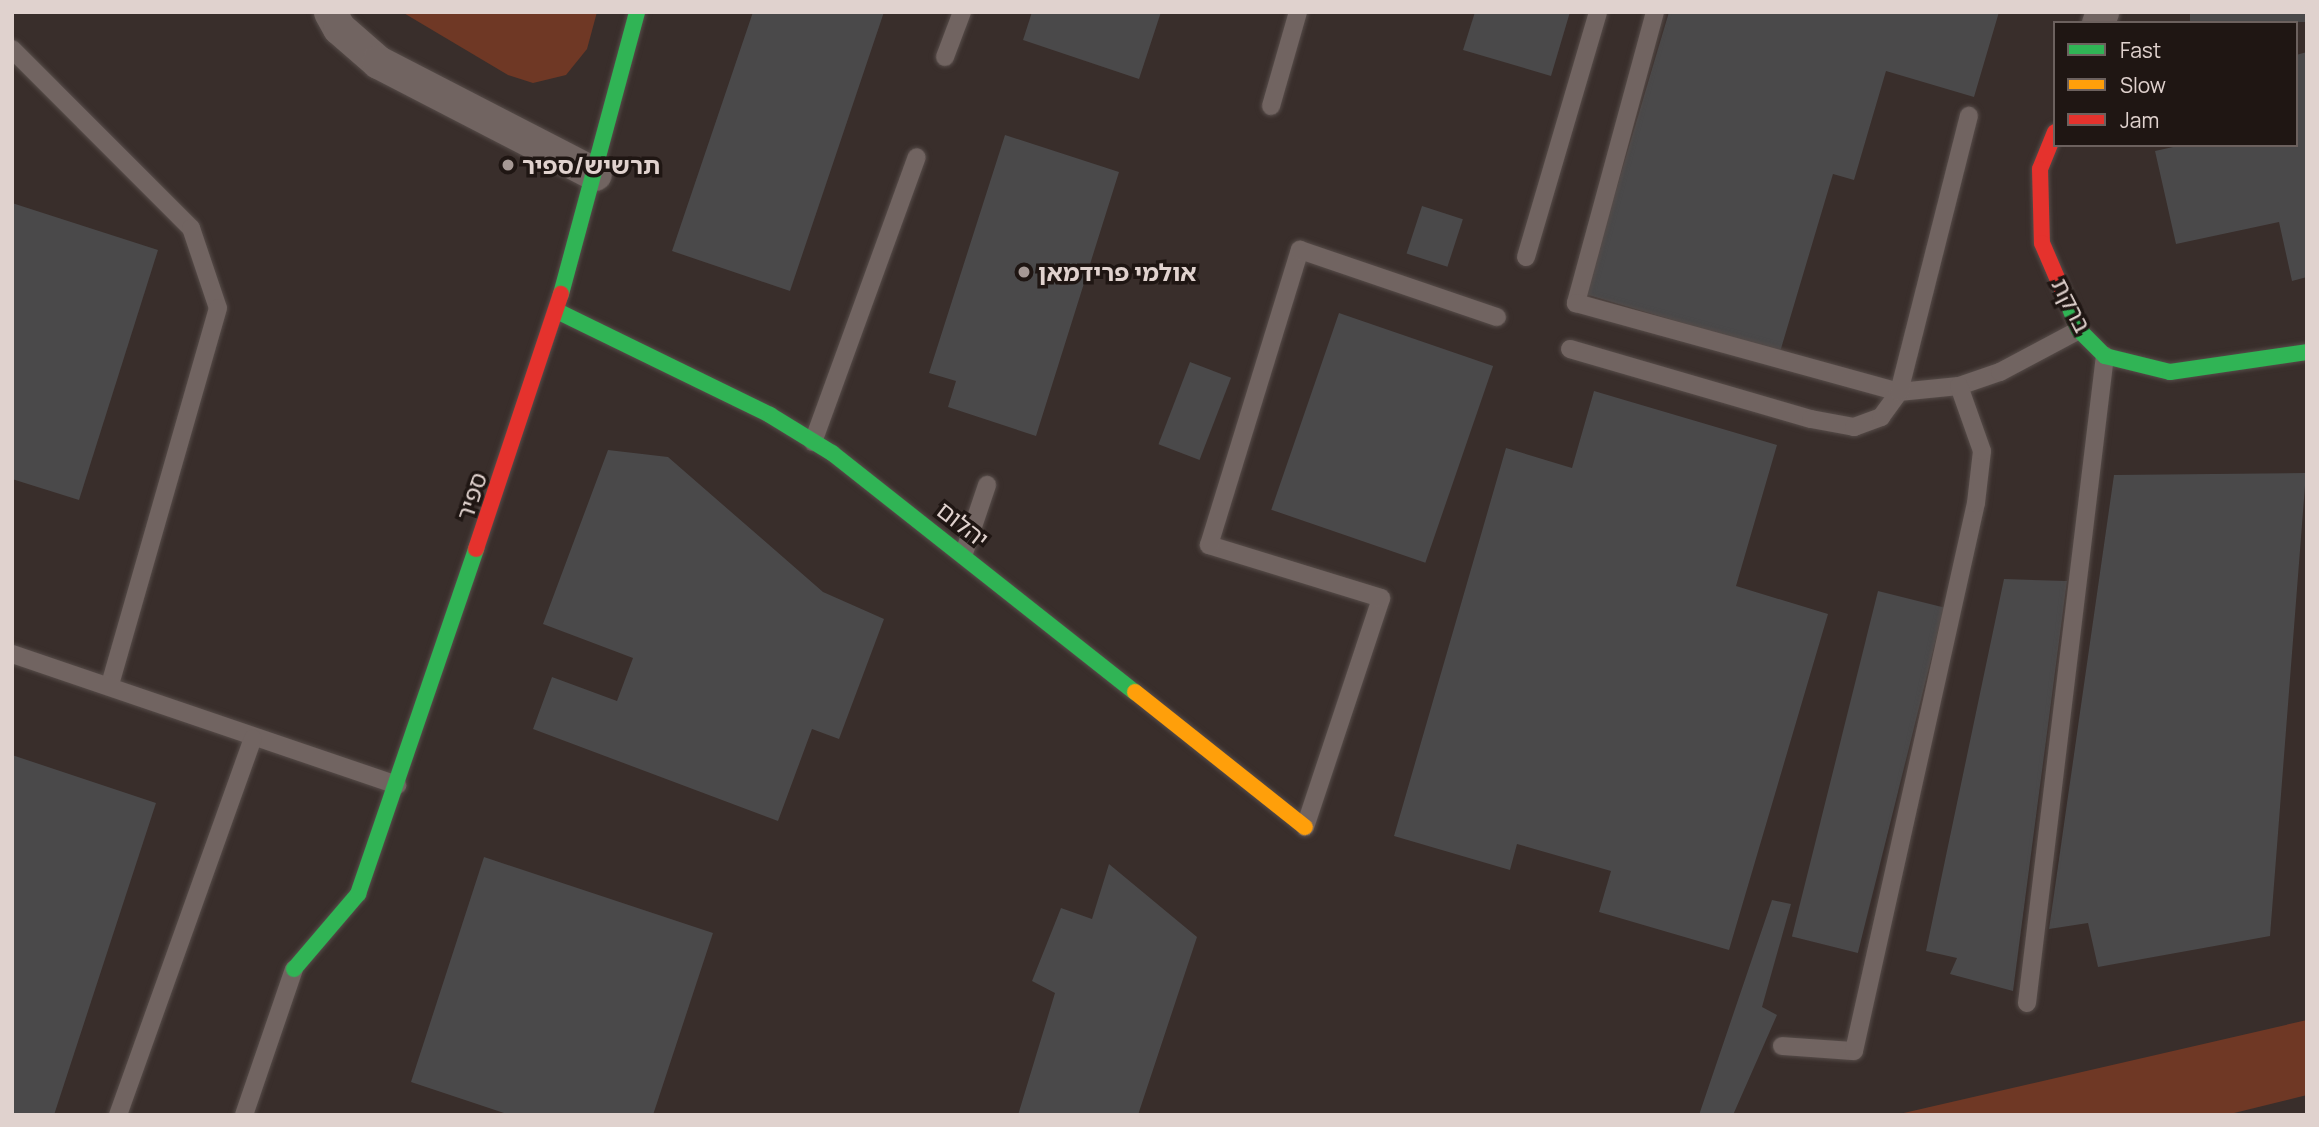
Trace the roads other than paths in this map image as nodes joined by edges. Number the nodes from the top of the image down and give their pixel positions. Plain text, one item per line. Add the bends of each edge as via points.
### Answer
1 (330, 12) edge
2 (637, 12) edge
3 (962, 12) edge
4 (1298, 12) edge
5 (1598, 12) edge
6 (1655, 12) edge
7 (12, 49) edge
8 (946, 57) dead end
9 (1271, 107) dead end
10 (1969, 116) dead end
11 (2053, 137) edge
12 (917, 156) dead end
13 (595, 174) junction
14 (1526, 257) dead end
15 (557, 311) junction
16 (1497, 317) dead end
17 (2079, 330) junction
18 (1570, 349) dead end
19 (2307, 352) edge
20 (2105, 356) junction
21 (1959, 386) junction
22 (1899, 392) junction
23 (813, 442) junction
24 (987, 485) dead end
25 (964, 553) junction
26 (12, 654) edge
27 (110, 684) junction
28 (253, 738) junction
29 (397, 785) junction
30 (1306, 827) joint
31 (294, 969) joint
32 (2027, 1003) dead end
33 (1782, 1046) dead end
34 (118, 1115) edge
35 (243, 1115) edge

1 - 13 street via 340,28 378,62 420,88
2 - 13 street, ספיר
3 - 8 lane
4 - 9 lane
5 - 14 lane
6 - 22 lane via 1576,303
7 - 27 lane via 191,228 218,308
10 - 22 lane
11 - 17 street, ברקת via 2040,169 2042,243
12 - 23 lane
13 - 15 street, ספיר
15 - 23 street, יהלום via 770,415
15 - 29 street, ספיר
16 - 30 lane via 1300,250 1209,545 1381,598
17 - 20 street, ברקת
17 - 21 lane via 2000,372
18 - 22 lane via 1811,419 1854,427 1881,416
19 - 20 street, ברקת via 2170,372
20 - 32 lane
21 - 22 lane
21 - 33 lane via 1982,451 1976,503 1854,1051
23 - 25 street, יהלום
24 - 25 lane
25 - 30 street, יהלום
26 - 27 lane
27 - 28 lane
28 - 29 lane
28 - 34 lane
29 - 31 street, ספיר via 358,894
31 - 35 lane

